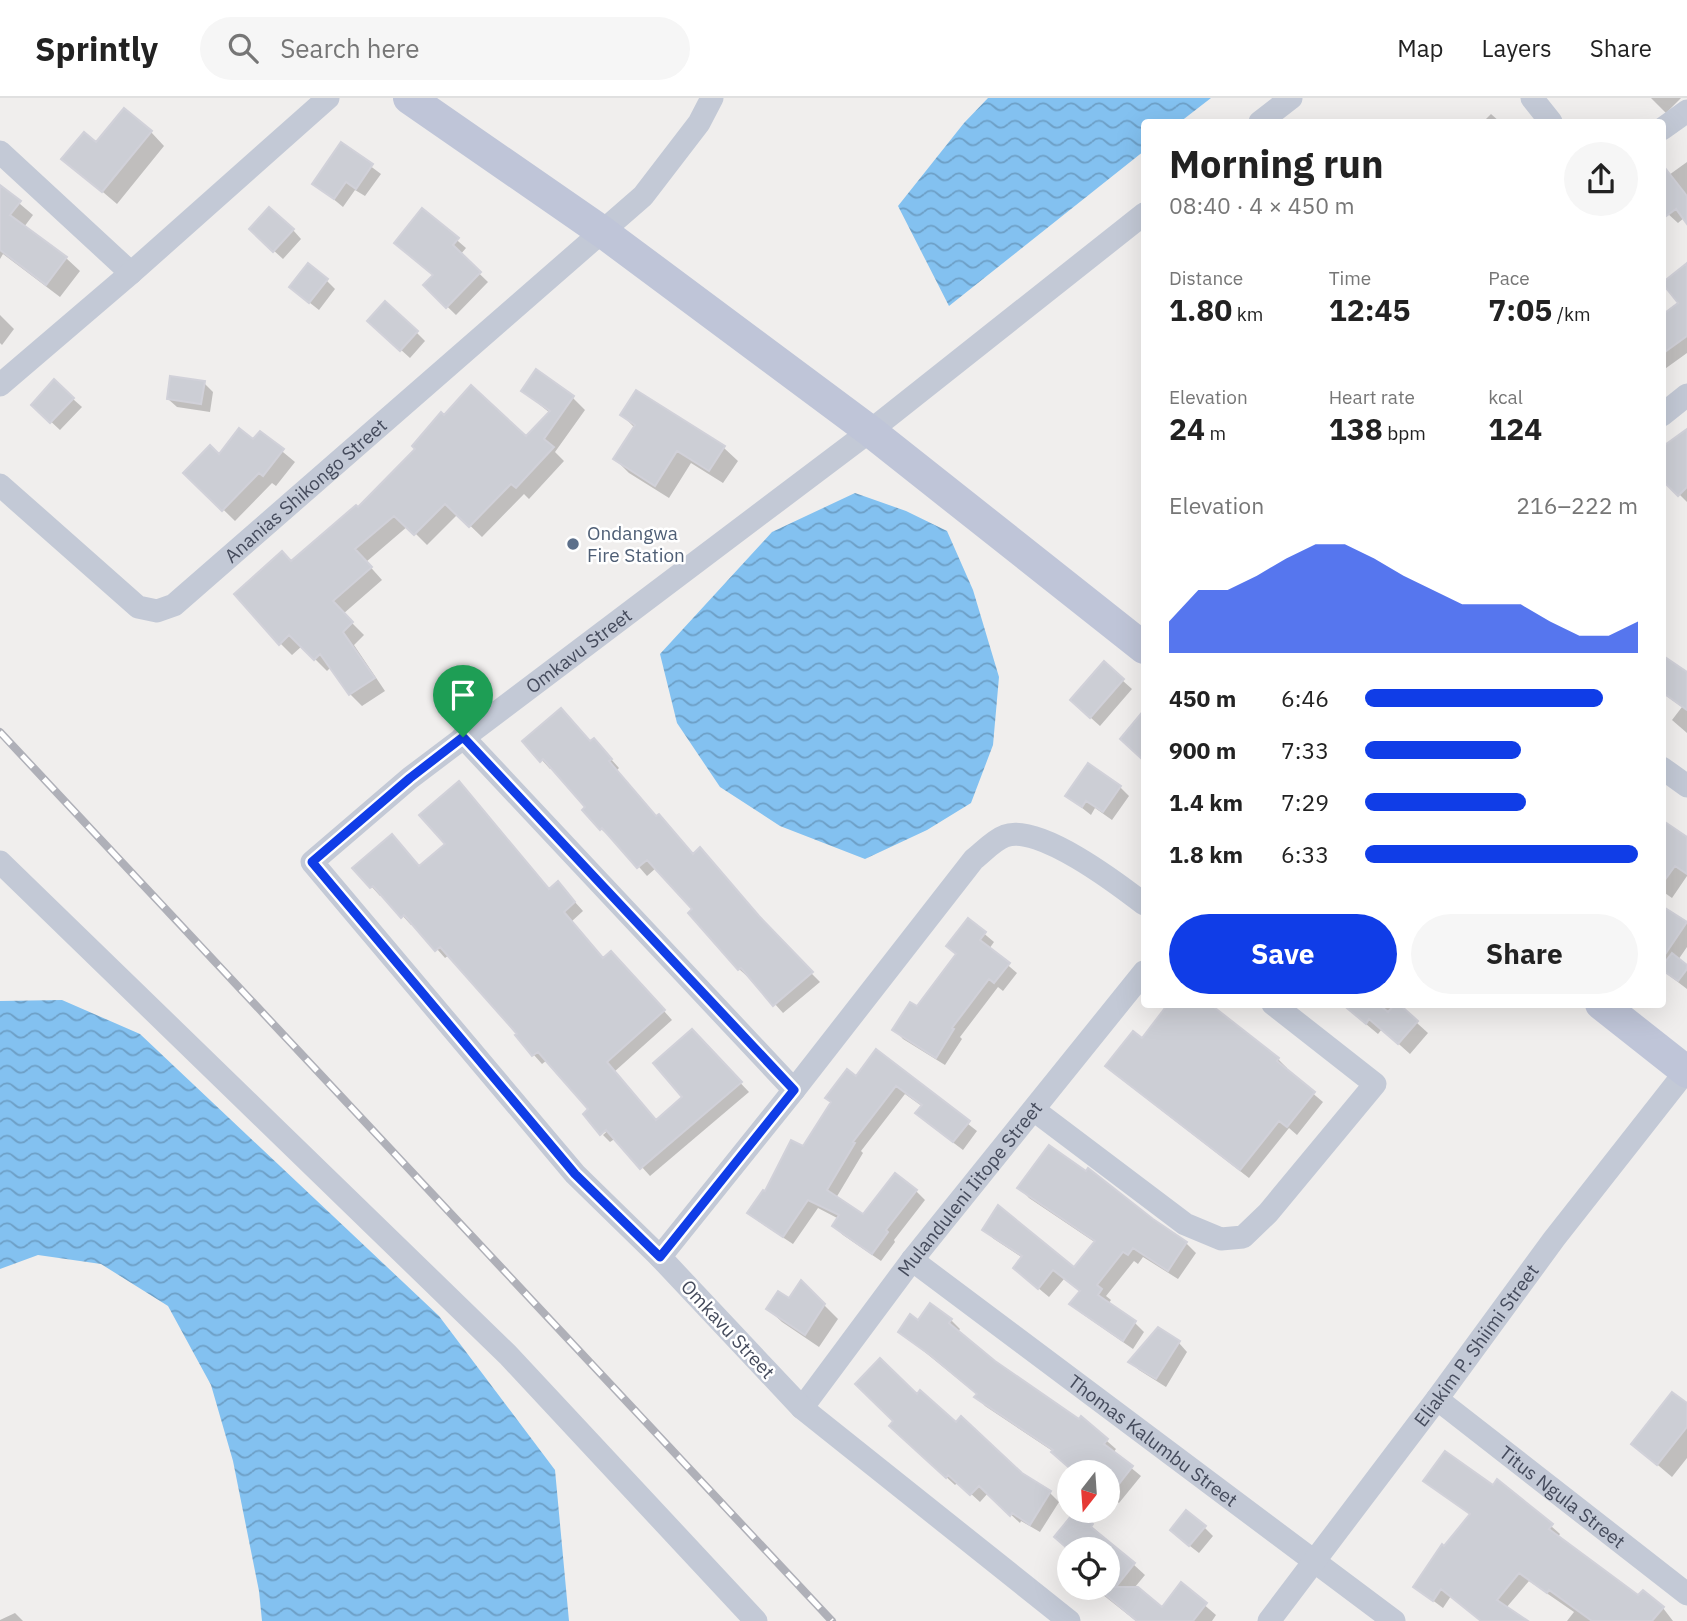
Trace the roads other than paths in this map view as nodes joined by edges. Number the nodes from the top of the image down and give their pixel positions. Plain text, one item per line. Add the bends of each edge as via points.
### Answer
1 (328, 98) edge
2 (409, 98) edge
3 (712, 98) edge
4 (1291, 98) edge
5 (1532, 98) edge
6 (1687, 111) edge
7 (1264, 119) edge
8 (1549, 119) edge
9 (1666, 126) edge
10 (0, 152) edge
11 (1141, 216) edge
12 (604, 233) junction
13 (131, 273) junction
14 (0, 385) edge
15 (1687, 395) edge
16 (1666, 412) edge
17 (870, 430) junction
18 (0, 485) edge
19 (1141, 646) edge
20 (463, 737) junction
21 (1666, 771) edge
22 (1687, 786) edge
23 (0, 862) edge
24 (1141, 902) edge
25 (1141, 976) edge
26 (1278, 1008) edge
27 (1606, 1008) edge
28 (1686, 1071) edge
29 (794, 1090) junction
30 (1034, 1110) junction
31 (660, 1257) junction
32 (912, 1259) junction
33 (1437, 1399) junction
34 (802, 1408) junction
35 (1314, 1563) junction
36 (1687, 1594) edge
37 (756, 1621) edge
38 (1069, 1621) edge
39 (1269, 1621) edge
40 (1394, 1621) edge

1 - 13 street
2 - 12 street
3 - 12 street, Ananias Shikongo Street via 699,123 643,197
4 - 7 street
5 - 8 street
6 - 9 street
10 - 13 street
11 - 17 street, Omkavu Street
12 - 17 street
12 - 18 street, Ananias Shikongo Street via 174,605 157,611 138,607
13 - 14 street
15 - 16 street
17 - 19 street
17 - 20 street, Omkavu Street
20 - 29 street
20 - 31 street, Omkavu Street via 312,862 575,1174
21 - 22 street
23 - 37 street via 508,1355
24 - 29 street via 1101,871 1029,833 1005,836 974,859
25 - 30 street, Mulanduleni Iitope Street
26 - 30 street via 1375,1084 1243,1237 1221,1239 1185,1224
27 - 28 street
28 - 33 street, Eliakim P. Shiimi Street via 1554,1239
29 - 31 street
30 - 32 street, Mulanduleni Iitope Street
31 - 34 street, Omkavu Street
32 - 34 street, Mulanduleni Iitope Street
32 - 35 street, Thomas Kalumbu Street
33 - 35 street, Eliakim P. Shiimi Street
33 - 36 street, Titus Ngula Street
34 - 38 street, Omkavu Street
35 - 39 street, Eliakim P. Shiimi Street
35 - 40 street, Thomas Kalumbu Street

